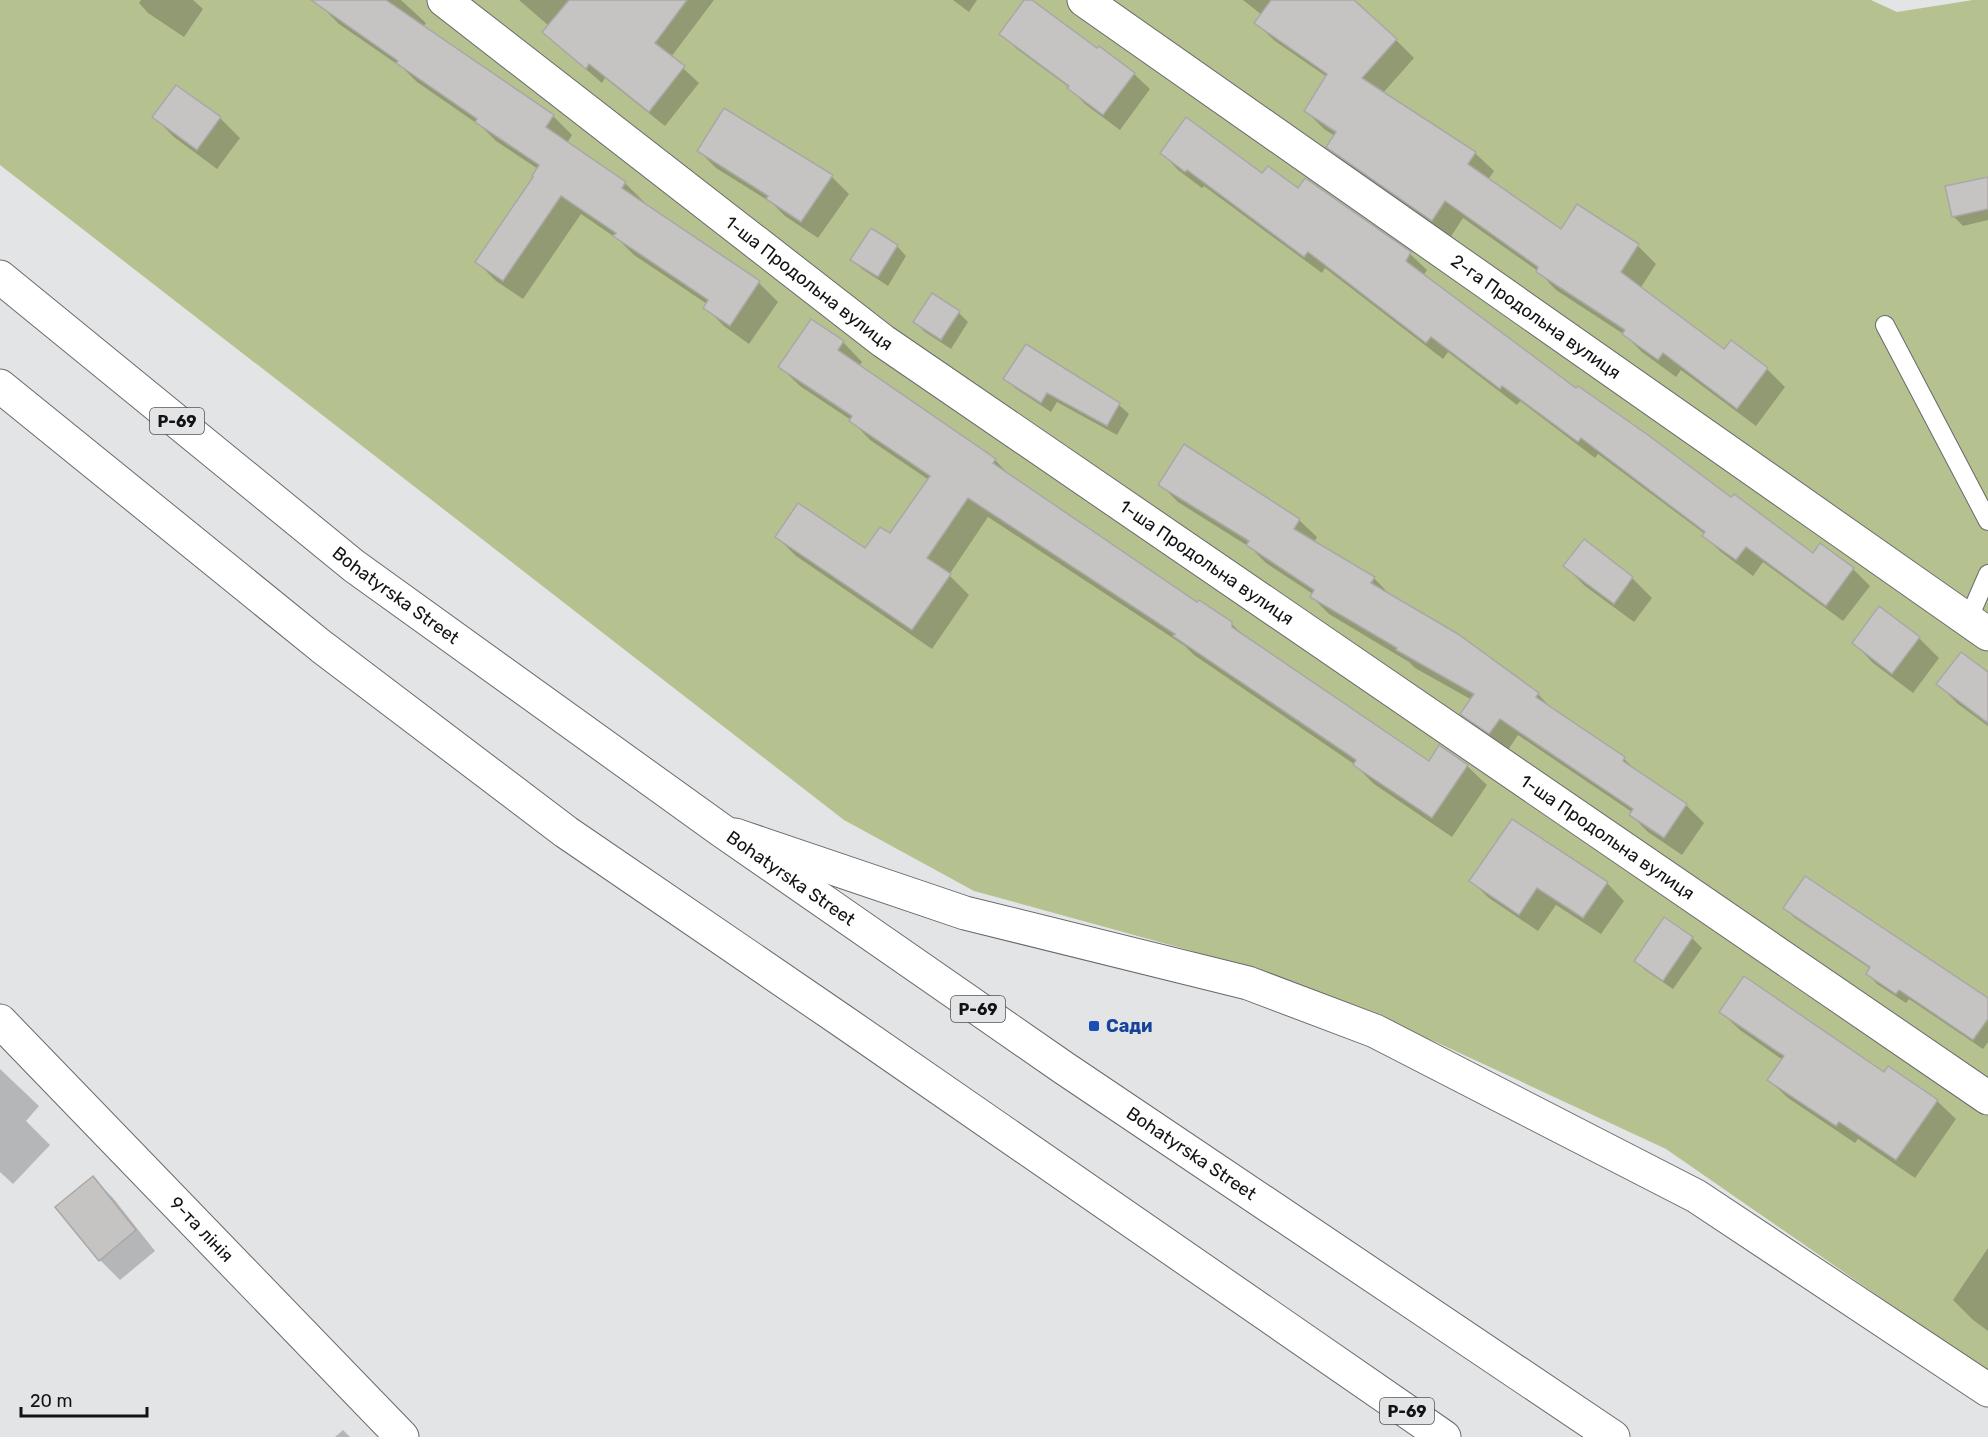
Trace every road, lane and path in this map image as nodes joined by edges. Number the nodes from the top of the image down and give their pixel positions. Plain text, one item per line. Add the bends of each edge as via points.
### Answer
1 (444, 0) edge
2 (1083, 0) edge
3 (0, 277) edge
4 (1886, 325) dead end
5 (0, 386) edge
6 (1988, 521) edge
7 (1988, 574) edge
8 (1978, 627) edge
9 (721, 830) junction
10 (0, 1022) edge
11 (1988, 1098) edge
12 (1988, 1390) edge
13 (402, 1437) edge
14 (1444, 1437) edge
15 (1613, 1437) edge

1 - 11 street, 1-ша Продольна вулиця via 883,341
2 - 8 street, 2-га Продольна вулиця
3 - 9 street, Bohatyrska Street / Р-69 via 354,566
4 - 6 lane
5 - 14 street, Р-69 via 322,648 566,832
7 - 8 lane
9 - 12 street via 965,913 1248,983 1375,1031 1696,1196
9 - 15 street, Bohatyrska Street / Р-69 via 1113,1102
10 - 13 street, 9-та лінія

